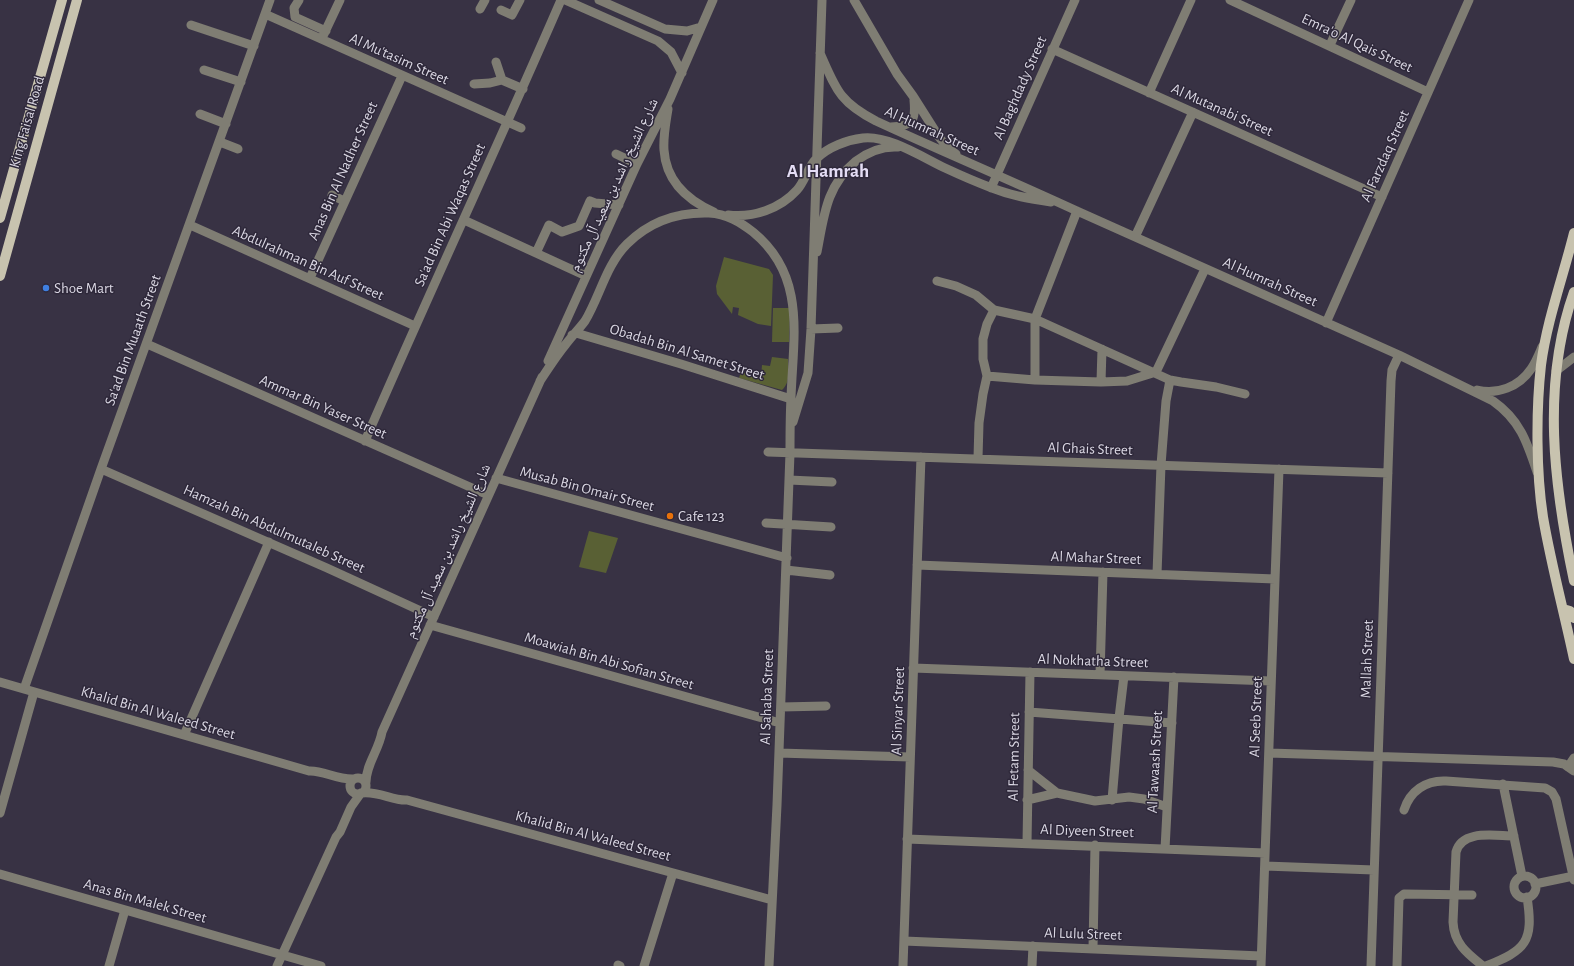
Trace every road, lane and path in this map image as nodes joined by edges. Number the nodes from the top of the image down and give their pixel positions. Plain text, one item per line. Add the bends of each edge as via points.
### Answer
1 (62, 0) edge
2 (77, 0) edge
3 (270, 0) edge
4 (299, 0) edge
5 (340, 0) edge
6 (485, 0) edge
7 (520, 0) edge
8 (562, 0) edge
9 (565, 0) edge
10 (599, 0) edge
11 (713, 0) edge
12 (817, 0) edge
13 (822, 0) edge
14 (854, 0) edge
15 (1075, 0) edge
16 (1191, 0) edge
17 (1230, 0) edge
18 (1351, 0) edge
19 (1469, 0) edge
20 (480, 9) dead end
21 (501, 10) dead end
22 (265, 14) junction
23 (821, 20) junction
24 (191, 25) dead end
25 (701, 27) junction
26 (324, 35) junction
27 (1330, 45) junction
28 (254, 46) junction
29 (1052, 50) junction
30 (820, 53) junction
31 (496, 62) dead end
32 (204, 70) dead end
33 (682, 72) junction
34 (402, 76) junction
35 (502, 80) junction
36 (241, 82) junction
37 (474, 86) dead end
38 (523, 89) junction
39 (1428, 92) junction
40 (1149, 93) junction
41 (913, 96) junction
42 (670, 99) junction
43 (1193, 112) junction
44 (200, 114) dead end
45 (508, 122) junction
46 (226, 124) junction
47 (890, 127) junction
48 (521, 128) dead end
49 (220, 142) junction
50 (903, 148) junction
51 (238, 149) dead end
52 (616, 154) dead end
53 (816, 160) junction
54 (964, 162) junction
55 (638, 164) junction
56 (996, 175) junction
57 (991, 188) junction
58 (332, 195) dead end
59 (1382, 197) junction
60 (344, 201) junction
61 (1060, 203) junction
62 (619, 205) junction
63 (1077, 211) junction
64 (720, 214) junction
65 (0, 218) edge
66 (464, 220) junction
67 (190, 225) junction
68 (1574, 233) edge
69 (1136, 237) junction
70 (536, 252) junction
71 (1205, 269) junction
72 (0, 276) edge
73 (586, 276) junction
74 (310, 278) junction
75 (812, 279) junction
76 (936, 280) dead end
77 (1572, 297) edge
78 (994, 310) junction
79 (1574, 317) edge
80 (1035, 318) junction
81 (1326, 323) junction
82 (415, 326) junction
83 (563, 327) junction
84 (838, 328) dead end
85 (811, 329) junction
86 (576, 334) junction
87 (1545, 340) junction
88 (147, 344) junction
89 (1102, 349) junction
90 (1399, 355) junction
91 (1574, 357) edge
92 (1556, 371) junction
93 (1156, 372) junction
94 (987, 376) junction
95 (1035, 380) junction
96 (1170, 380) junction
97 (540, 381) junction
98 (1101, 382) junction
99 (1468, 388) junction
100 (1245, 394) dead end
101 (791, 399) junction
102 (790, 429) junction
103 (365, 441) junction
104 (768, 452) dead end
105 (790, 453) junction
106 (921, 457) junction
107 (978, 458) junction
108 (1161, 465) junction
109 (102, 469) junction
110 (1279, 469) junction
111 (1388, 473) junction
112 (496, 478) junction
113 (789, 480) junction
114 (1539, 481) junction
115 (832, 482) dead end
116 (488, 495) junction
117 (766, 523) dead end
118 (788, 525) junction
119 (831, 527) dead end
120 (268, 542) junction
121 (787, 558) junction
122 (917, 565) junction
123 (786, 570) junction
124 (1103, 572) junction
125 (1156, 574) junction
126 (830, 575) dead end
127 (1275, 579) junction
128 (1574, 581) edge
129 (1563, 609) junction
130 (434, 617) junction
131 (1574, 618) edge
132 (430, 626) junction
133 (1574, 659) edge
134 (914, 668) junction
135 (1030, 672) junction
136 (1100, 675) junction
137 (1124, 676) junction
138 (1174, 677) junction
139 (1271, 681) junction
140 (0, 682) edge
141 (24, 689) junction
142 (34, 692) junction
143 (781, 706) junction
144 (826, 706) dead end
145 (1029, 712) junction
146 (1119, 718) junction
147 (780, 723) junction
148 (1172, 723) junction
149 (382, 732) junction
150 (184, 735) junction
151 (1269, 753) junction
152 (779, 754) junction
153 (1378, 756) junction
154 (910, 757) junction
155 (1574, 758) edge
156 (1571, 769) edge
157 (1028, 770) junction
158 (309, 771) junction
159 (355, 778) junction
160 (366, 782) junction
161 (1503, 784) junction
162 (350, 788) junction
163 (362, 793) junction
164 (1057, 794) junction
165 (407, 800) junction
166 (1027, 800) junction
167 (1112, 800) junction
168 (1167, 807) junction
169 (1404, 810) dead end
170 (0, 813) edge
171 (1514, 836) junction
172 (336, 837) junction
173 (907, 839) junction
174 (1027, 843) junction
175 (1095, 846) junction
176 (1165, 849) junction
177 (1265, 853) junction
178 (1264, 866) junction
179 (1374, 870) junction
180 (673, 873) junction
181 (0, 874) edge
182 (1522, 876) junction
183 (1574, 877) edge
184 (1535, 884) junction
185 (1454, 895) junction
186 (1472, 895) dead end
187 (1527, 897) junction
188 (772, 900) junction
189 (125, 910) junction
190 (904, 941) junction
191 (1033, 946) junction
192 (1093, 948) junction
193 (282, 955) junction
194 (1261, 956) junction
195 (109, 966) edge
196 (277, 966) edge
197 (321, 966) edge
198 (644, 966) edge
199 (769, 966) edge
200 (903, 966) edge
201 (1032, 966) edge
202 (1261, 966) edge
203 (1371, 966) edge
204 (1397, 966) edge
205 (1484, 966) edge

1 - 65 main road, King Faisal Road
2 - 72 main road, King Faisal Road
3 - 22 street, Sa'ad Bin Muaath Street
4 - 26 street via 294,8 294,17
5 - 26 street
6 - 20 street
7 - 21 street via 512,15
8 - 38 street, Sa'ad Bin Abi Waqas Street
9 - 33 street via 658,41 670,52
10 - 25 street via 665,29 687,31
11 - 25 street, شارع الشيخ راشد بن سعيد آل مكتوم
12 - 23 street
13 - 23 street
14 - 41 street via 897,74
15 - 29 street, Al Baghdady Street
16 - 40 street
17 - 27 street, Emra'o Al Qais Street
18 - 27 street
19 - 39 street, Al Farzdaq Street
22 - 26 street, Al Mu'tasim Street
22 - 28 street, Sa'ad Bin Muaath Street
23 - 30 street
24 - 28 street
25 - 33 street, شارع الشيخ راشد بن سعيد آل مكتوم
26 - 34 street, Al Mu'tasim Street
27 - 39 street, Emra'o Al Qais Street
28 - 36 street, Sa'ad Bin Muaath Street
29 - 40 street, Al Mutanabi Street
29 - 56 street, Al Baghdady Street
30 - 47 street, Al Humrah Street via 831,82 839,94 863,114
30 - 53 street
31 - 35 street
32 - 36 street
33 - 42 street, شارع الشيخ راشد بن سعيد آل مكتوم
34 - 45 street, Al Mu'tasim Street
34 - 60 street, Anas Bin Al Nadher Street
35 - 37 street
35 - 38 street
36 - 46 street, Sa'ad Bin Muaath Street
38 - 45 street, Sa'ad Bin Abi Waqas Street
39 - 59 street, Al Farzdaq Street
40 - 43 street, Al Mutanabi Street
41 - 47 street via 913,120 908,125
41 - 54 street via 939,137
42 - 55 street, شارع الشيخ راشد بن سعيد آل مكتوم
42 - 64 street via 664,138 667,166 685,195 698,205
43 - 59 street, Al Mutanabi Street
43 - 69 street
44 - 46 street
45 - 48 street, Al Mu'tasim Street
45 - 66 street, Sa'ad Bin Abi Waqas Street
46 - 49 street, Sa'ad Bin Muaath Street
47 - 54 street, Al Humrah Street
49 - 51 street
49 - 67 street, Sa'ad Bin Muaath Street
50 - 53 street, Al Humrah Street via 879,138 864,138 844,142 829,149
50 - 57 street, Al Humrah Street
50 - 75 street via 876,150 862,157 847,169 835,184 826,206
52 - 55 street
53 - 64 street via 797,190 769,210 750,215
53 - 75 street
54 - 56 street, Al Humrah Street
55 - 62 street, شارع الشيخ راشد بن سعيد آل مكتوم
56 - 57 street, Al Baghdady Street
56 - 61 street, Al Humrah Street
57 - 61 street, Al Humrah Street via 1021,198
58 - 60 street
59 - 81 street, Al Farzdaq Street
60 - 74 street, Anas Bin Al Nadher Street
61 - 63 street, Al Humrah Street
62 - 70 street via 590,201 579,226 562,232 549,225
62 - 73 street, شارع الشيخ راشد بن سعيد آل مكتوم
63 - 69 street, Al Humrah Street
63 - 80 street
64 - 86 street, شارع الشيخ راشد بن سعيد آل مكتوم via 692,213 676,216 643,231 627,244 616,257
64 - 101 street, شارع الشيخ راشد بن سعيد آل مكتوم via 740,223 774,253 789,284 794,352
66 - 70 street
66 - 82 street, Sa'ad Bin Abi Waqas Street
67 - 74 street, Abdulrahman Bin Auf Street
67 - 88 street, Sa'ad Bin Muaath Street
68 - 87 main road
69 - 71 street, Al Humrah Street
70 - 73 street
71 - 81 street, Al Humrah Street
71 - 93 street
73 - 83 street, شارع الشيخ راشد بن سعيد آل مكتوم
74 - 82 street, Abdulrahman Bin Auf Street
75 - 85 street
76 - 78 street via 976,295
77 - 79 street
77 - 92 main road
78 - 80 street
78 - 94 street via 983,339 983,359
80 - 89 street
80 - 95 street
81 - 90 street, Al Humrah Street
82 - 103 street, Sa'ad Bin Abi Waqas Street
83 - 86 street, Obadah Bin Al Samet Street via 567,336
83 - 97 street, شارع الشيخ راشد بن سعيد آل مكتوم
84 - 85 street
85 - 102 street via 808,373
86 - 97 street, شارع الشيخ راشد بن سعيد آل مكتوم
86 - 101 street, Obadah Bin Al Samet Street
87 - 99 street, Al Humrah Street via 1531,369 1518,383 1506,389 1493,391
87 - 114 main road via 1538,404
88 - 103 street, Ammar Bin Yaser Street
88 - 109 street, Sa'ad Bin Muaath Street
89 - 93 street
89 - 98 street
90 - 99 street, Al Humrah Street
90 - 111 street, Mallah Street via 1391,376
91 - 92 street
92 - 128 main road via 1554,449 1561,514
93 - 96 street
93 - 98 street via 1127,381
94 - 95 street
94 - 107 street via 980,416
95 - 98 street
96 - 100 street
96 - 108 street
97 - 112 street, شارع الشيخ راشد بن سعيد آل مكتوم
99 - 114 street, Al Humrah Street via 1493,401 1512,418 1526,440
101 - 102 street, شارع الشيخ راشد بن سعيد آل مكتوم
102 - 105 street, Al Sahaba Street
103 - 116 street, Ammar Bin Yaser Street
104 - 105 street, Al Ghais Street
105 - 106 street, Al Ghais Street
105 - 113 street, Al Sahaba Street
106 - 107 street, Al Ghais Street
106 - 122 street, Al Sinyar Street
107 - 108 street, Al Ghais Street
108 - 110 street, Al Ghais Street
108 - 125 street
109 - 120 street, Hamzah Bin Abdulmutaleb Street
109 - 141 street, Sa'ad Bin Muaath Street
110 - 111 street, Al Ghais Street
110 - 127 street, Al Seeb Street
111 - 153 street, Mallah Street
112 - 116 street, شارع الشيخ راشد بن سعيد آل مكتوم
112 - 121 street, Musab Bin Omair Street
113 - 115 street
113 - 118 street, Al Sahaba Street
114 - 129 main road via 1543,516
116 - 130 street, شارع الشيخ راشد بن سعيد آل مكتوم
117 - 118 street
118 - 119 street
118 - 121 street, Al Sahaba Street
120 - 130 street, Hamzah Bin Abdulmutaleb Street
120 - 150 street
121 - 123 street, Al Sahaba Street
122 - 124 street, Al Mahar Street
122 - 134 street, Al Sinyar Street
123 - 126 street
123 - 143 street, Al Sahaba Street
124 - 125 street, Al Mahar Street
124 - 136 street
125 - 127 street, Al Mahar Street
127 - 139 street, Al Seeb Street
129 - 131 main road via 1570,611
129 - 133 main road
130 - 132 street, شارع الشيخ راشد بن سعيد آل مكتوم
132 - 147 street, Moawiah Bin Abi Sofian Street
132 - 149 street, شارع الشيخ راشد بن سعيد آل مكتوم
134 - 135 street, Al Nokhatha Street
134 - 154 street, Al Sinyar Street
135 - 136 street, Al Nokhatha Street
135 - 145 street, Al Fetam Street
136 - 137 street, Al Nokhatha Street
137 - 138 street, Al Nokhatha Street
137 - 146 street
138 - 139 street, Al Nokhatha Street
138 - 148 street, Al Tawaash Street
139 - 151 street, Al Seeb Street
140 - 141 street, Khalid Bin Al Waleed Street
141 - 142 street, Khalid Bin Al Waleed Street
142 - 150 street, Khalid Bin Al Waleed Street
142 - 170 street
143 - 144 street
143 - 147 street, Al Sahaba Street
145 - 146 street
145 - 157 street, Al Fetam Street
146 - 148 street
146 - 167 street
147 - 152 street, Al Sahaba Street
148 - 168 street, Al Tawaash Street
149 - 159 street, شارع الشيخ راشد بن سعيد آل مكتوم via 365,765
149 - 160 street, شارع الشيخ راشد بن سعيد آل مكتوم via 367,770
150 - 158 street, Khalid Bin Al Waleed Street
151 - 153 street
151 - 177 street, Al Seeb Street
152 - 154 street
152 - 188 street, Al Sahaba Street
153 - 156 street via 1553,762
153 - 179 street, Mallah Street
154 - 173 street, Al Sinyar Street
155 - 156 street
157 - 164 street
157 - 166 street, Al Fetam Street
158 - 159 street, Khalid Bin Al Waleed Street via 336,778
158 - 162 street, Khalid Bin Al Waleed Street
159 - 160 street via 361,778
159 - 162 street
160 - 163 street
160 - 165 street, Khalid Bin Al Waleed Street via 401,795
161 - 169 street via 1435,781 1415,791
161 - 171 street
161 - 183 street via 1541,786 1552,792
162 - 163 street via 355,793
162 - 172 street
163 - 165 street, Khalid Bin Al Waleed Street via 376,793
163 - 172 street
164 - 166 street
164 - 167 street via 1095,801
165 - 180 street, Khalid Bin Al Waleed Street
166 - 174 street, Al Fetam Street
167 - 168 street via 1128,797 1144,799
168 - 176 street, Al Tawaash Street
171 - 182 street
171 - 185 street via 1473,836 1463,840 1456,852
172 - 193 street
173 - 174 street, Al Diyeen Street
173 - 190 street, Al Sinyar Street
174 - 175 street, Al Diyeen Street
175 - 176 street, Al Diyeen Street
175 - 192 street
176 - 177 street, Al Diyeen Street
177 - 178 street, Al Seeb Street
178 - 179 street
178 - 194 street, Al Seeb Street
179 - 203 street, Mallah Street
180 - 188 street, Khalid Bin Al Waleed Street
180 - 198 street
181 - 189 street, Anas Bin Malek Street
182 - 184 street via 1530,878
182 - 187 street via 1515,881 1514,890 1519,896
183 - 184 street
184 - 187 street via 1534,893
185 - 186 street
185 - 204 street via 1401,895
185 - 205 street via 1453,927 1456,937 1463,950
187 - 205 street via 1530,925 1523,944 1514,954
188 - 199 street, Al Sahaba Street
189 - 193 street, Anas Bin Malek Street
189 - 195 street
190 - 191 street, Al Lulu Street
190 - 200 street, Al Sinyar Street
191 - 192 street, Al Lulu Street
191 - 201 street
192 - 194 street, Al Lulu Street
193 - 196 street
193 - 197 street, Anas Bin Malek Street
194 - 202 street, Al Seeb Street

